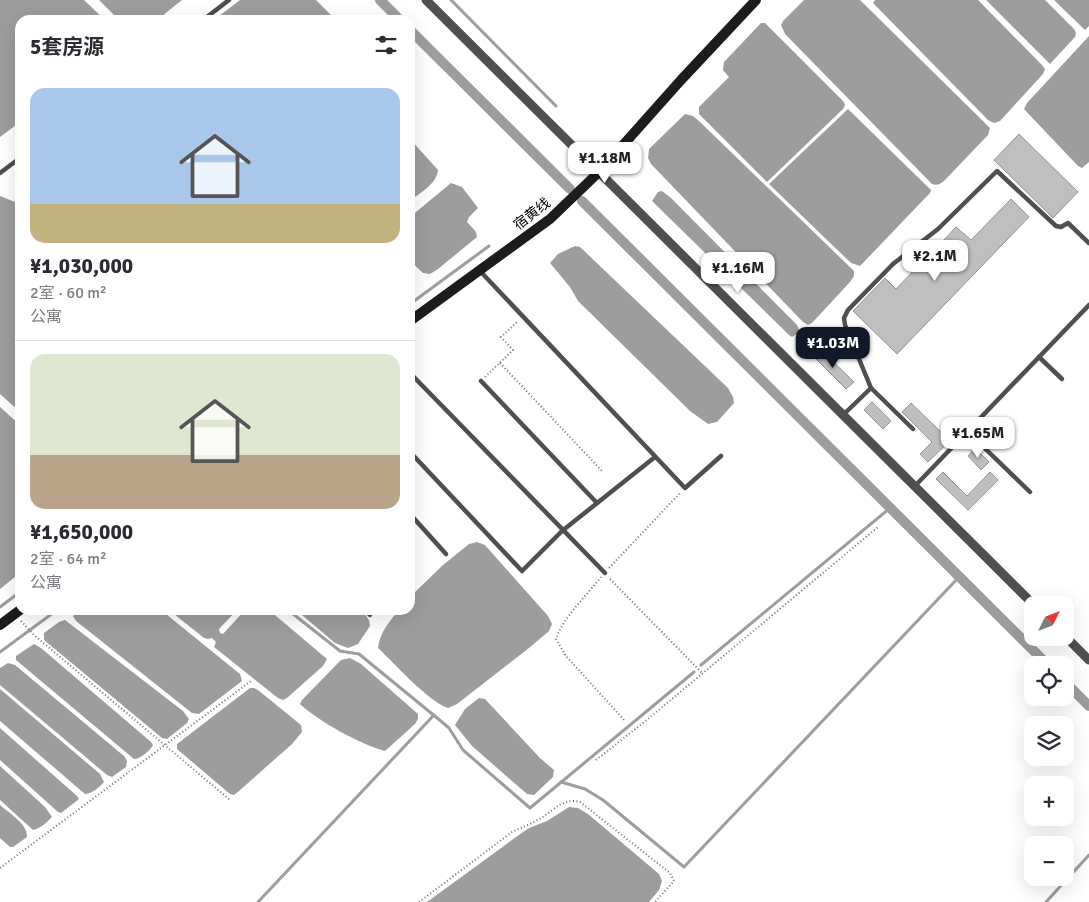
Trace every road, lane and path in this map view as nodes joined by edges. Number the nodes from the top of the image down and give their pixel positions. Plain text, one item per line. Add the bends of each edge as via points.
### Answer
1 (229, 0) edge
2 (426, 0) edge
3 (756, 0) edge
4 (210, 15) edge
5 (15, 162) edge
6 (599, 172) junction
7 (0, 173) edge
8 (1089, 243) edge
9 (479, 270) junction
10 (1089, 305) edge
11 (415, 316) edge
12 (523, 316) junction
13 (1039, 357) junction
14 (500, 363) junction
15 (415, 378) edge
16 (1062, 379) dead end
17 (481, 381) joint
18 (871, 388) junction
19 (843, 415) junction
20 (914, 429) dead end
21 (968, 432) junction
22 (721, 456) dead end
23 (415, 457) edge
24 (655, 457) junction
25 (602, 472) dead end
26 (915, 486) junction
27 (685, 488) junction
28 (1030, 492) dead end
29 (597, 503) junction
30 (415, 520) edge
31 (878, 526) dead end
32 (562, 531) junction
33 (446, 554) dead end
34 (604, 573) junction
35 (1025, 596) edge
36 (15, 614) edge
37 (0, 625) edge
38 (26, 627) dead end
39 (1074, 645) edge
40 (1089, 660) edge
41 (702, 673) junction
42 (250, 681) dead end
43 (625, 720) dead end
44 (166, 746) junction
45 (596, 760) dead end
46 (230, 800) dead end
47 (0, 868) edge
48 (418, 902) edge
49 (655, 902) edge

1 - 4 lane
2 - 6 street
3 - 6 main road, 宿黄线
5 - 7 lane
6 - 9 main road, 宿黄线 via 550,219
6 - 19 street
8 - 18 lane via 1068,223 1056,226 999,172 995,172 938,230 893,264 846,313 845,325
9 - 11 main road, 宿黄线
9 - 12 lane
10 - 13 lane
12 - 14 path via 501,337 513,350
12 - 24 lane
13 - 16 lane
13 - 21 lane
14 - 17 path
14 - 25 path
15 - 32 lane
17 - 29 lane
18 - 19 lane
18 - 20 lane
19 - 26 street
21 - 26 lane
21 - 28 lane
22 - 27 lane
23 - 32 lane via 522,571
24 - 27 lane
24 - 29 lane
26 - 35 street
27 - 34 path
29 - 32 lane
30 - 33 lane
31 - 41 path
32 - 34 lane
34 - 41 path
34 - 43 path via 565,622 556,639 566,656
36 - 37 main road
38 - 44 path
39 - 40 street
41 - 45 path
42 - 44 path
44 - 46 path
44 - 47 path
48 - 49 path via 512,832 573,800 580,802 670,873 674,881

